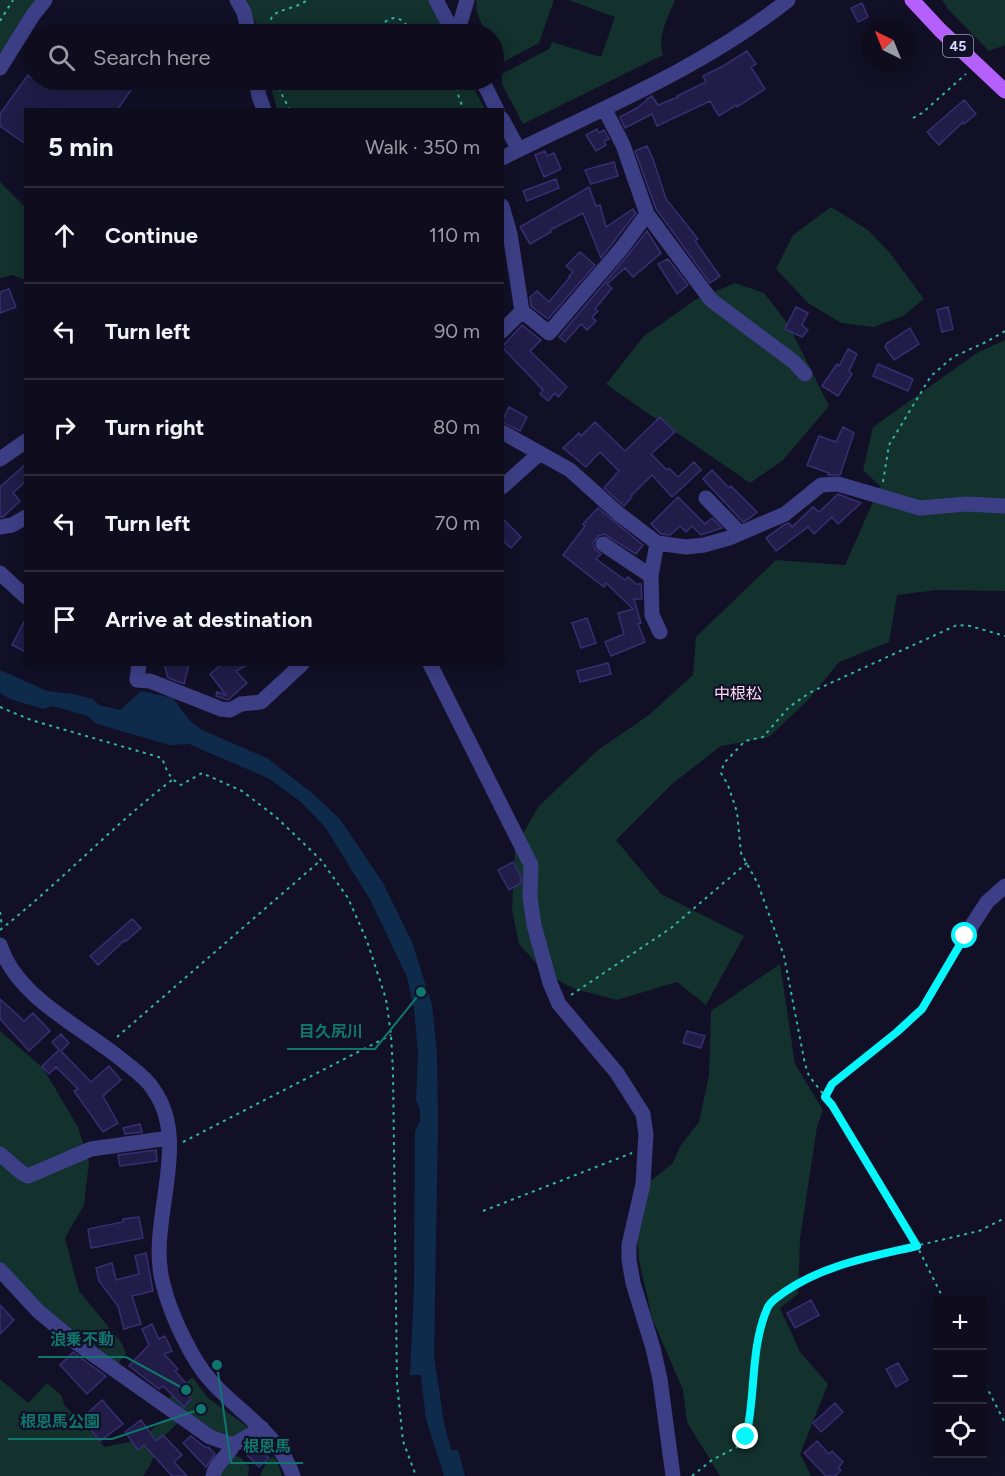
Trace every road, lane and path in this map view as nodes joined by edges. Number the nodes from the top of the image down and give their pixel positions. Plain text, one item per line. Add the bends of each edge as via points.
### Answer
1 (13, 0) edge
2 (45, 0) edge
3 (237, 0) edge
4 (307, 0) edge
5 (436, 0) edge
6 (467, 0) edge
7 (788, 0) edge
8 (912, 0) edge
9 (0, 21) edge
10 (27, 24) edge
11 (247, 24) edge
12 (270, 24) edge
13 (384, 24) edge
14 (406, 24) edge
15 (450, 24) edge
16 (459, 24) edge
17 (24, 29) edge
18 (978, 64) junction
19 (0, 68) edge
20 (258, 90) edge
21 (280, 90) edge
22 (456, 90) edge
23 (487, 90) edge
24 (1005, 91) edge
25 (263, 108) edge
26 (289, 108) edge
27 (463, 108) edge
28 (496, 108) edge
29 (605, 110) junction
30 (913, 118) dead end
31 (504, 123) edge
32 (519, 150) junction
33 (504, 157) edge
34 (504, 213) edge
35 (647, 214) junction
36 (522, 311) junction
37 (504, 329) edge
38 (1005, 331) edge
39 (805, 374) dead end
40 (504, 433) edge
41 (24, 442) edge
42 (540, 453) junction
43 (0, 459) edge
44 (504, 485) edge
45 (880, 496) junction
46 (706, 498) dead end
47 (1005, 506) edge
48 (24, 518) edge
49 (0, 527) edge
50 (740, 533) junction
51 (657, 543) junction
52 (603, 544) dead end
53 (0, 573) edge
54 (651, 576) junction
55 (24, 595) edge
56 (660, 632) dead end
57 (1005, 636) edge
58 (139, 666) edge
59 (300, 666) edge
60 (431, 666) edge
61 (0, 707) edge
62 (172, 780) junction
63 (321, 860) junction
64 (748, 862) junction
65 (1005, 886) edge
66 (0, 930) edge
67 (965, 936) joint
68 (0, 945) edge
69 (559, 1004) junction
70 (391, 1035) junction
71 (106, 1046) junction
72 (825, 1097) junction
73 (169, 1142) junction
74 (644, 1149) junction
75 (0, 1154) edge
76 (483, 1211) dead end
77 (1005, 1218) edge
78 (917, 1246) junction
79 (0, 1270) edge
80 (942, 1296) edge
81 (987, 1388) edge
82 (1005, 1423) edge
83 (262, 1428) junction
84 (233, 1445) junction
85 (213, 1476) edge
86 (293, 1476) edge
87 (416, 1476) edge
88 (673, 1476) edge
89 (692, 1476) edge

1 - 9 path
2 - 10 street
3 - 11 street
4 - 12 path via 275,13
5 - 15 street
6 - 16 street
7 - 29 street via 709,55
8 - 18 main road, 45
13 - 14 path via 394,18
17 - 19 street
18 - 24 main road, 45
18 - 30 path
20 - 25 street
21 - 26 path
22 - 27 path
23 - 28 street
29 - 32 street
29 - 35 street via 623,145
31 - 32 street
32 - 33 street
34 - 36 street
35 - 36 street via 549,333
35 - 39 street via 711,300
36 - 37 street
38 - 45 path via 953,357 931,376 889,445
40 - 42 street
41 - 43 street
42 - 44 street
42 - 51 street via 570,470
45 - 47 street via 920,508
45 - 50 street via 838,484 821,485 785,514
46 - 50 street
48 - 49 street
50 - 51 street via 704,545
51 - 54 street
52 - 54 street
53 - 55 street
54 - 56 street via 652,615
57 - 64 path via 957,625 798,700 762,737 745,741 724,763 721,773 737,812 741,853
58 - 59 street via 137,680 150,681 230,710 241,704 261,702
60 - 69 street via 531,865 534,925
61 - 62 path via 31,720 162,758
62 - 63 path via 181,785 202,773 242,791
62 - 66 path
63 - 70 path via 348,898 367,941 386,999
63 - 71 path
64 - 69 path via 671,928
64 - 72 path via 784,956 805,1064
65 - 67 street via 987,902
67 - 72 path via 922,1009 832,1084
68 - 71 street via 16,977 40,1000
69 - 74 street via 617,1073 643,1114
70 - 73 path via 188,1140
70 - 87 path via 397,1383 403,1441
71 - 73 street via 153,1088 165,1111
72 - 78 path
73 - 75 street via 91,1149 28,1176
73 - 83 street via 159,1251 162,1282 171,1311 210,1380
74 - 76 path
74 - 88 street via 643,1184 629,1260 660,1379
77 - 78 path via 979,1231
78 - 80 path
78 - 89 path via 843,1263 800,1281 772,1300 760,1333 746,1437 739,1446
79 - 84 street via 38,1311 74,1341 210,1437
81 - 82 path
83 - 84 street
83 - 86 street
84 - 85 street

